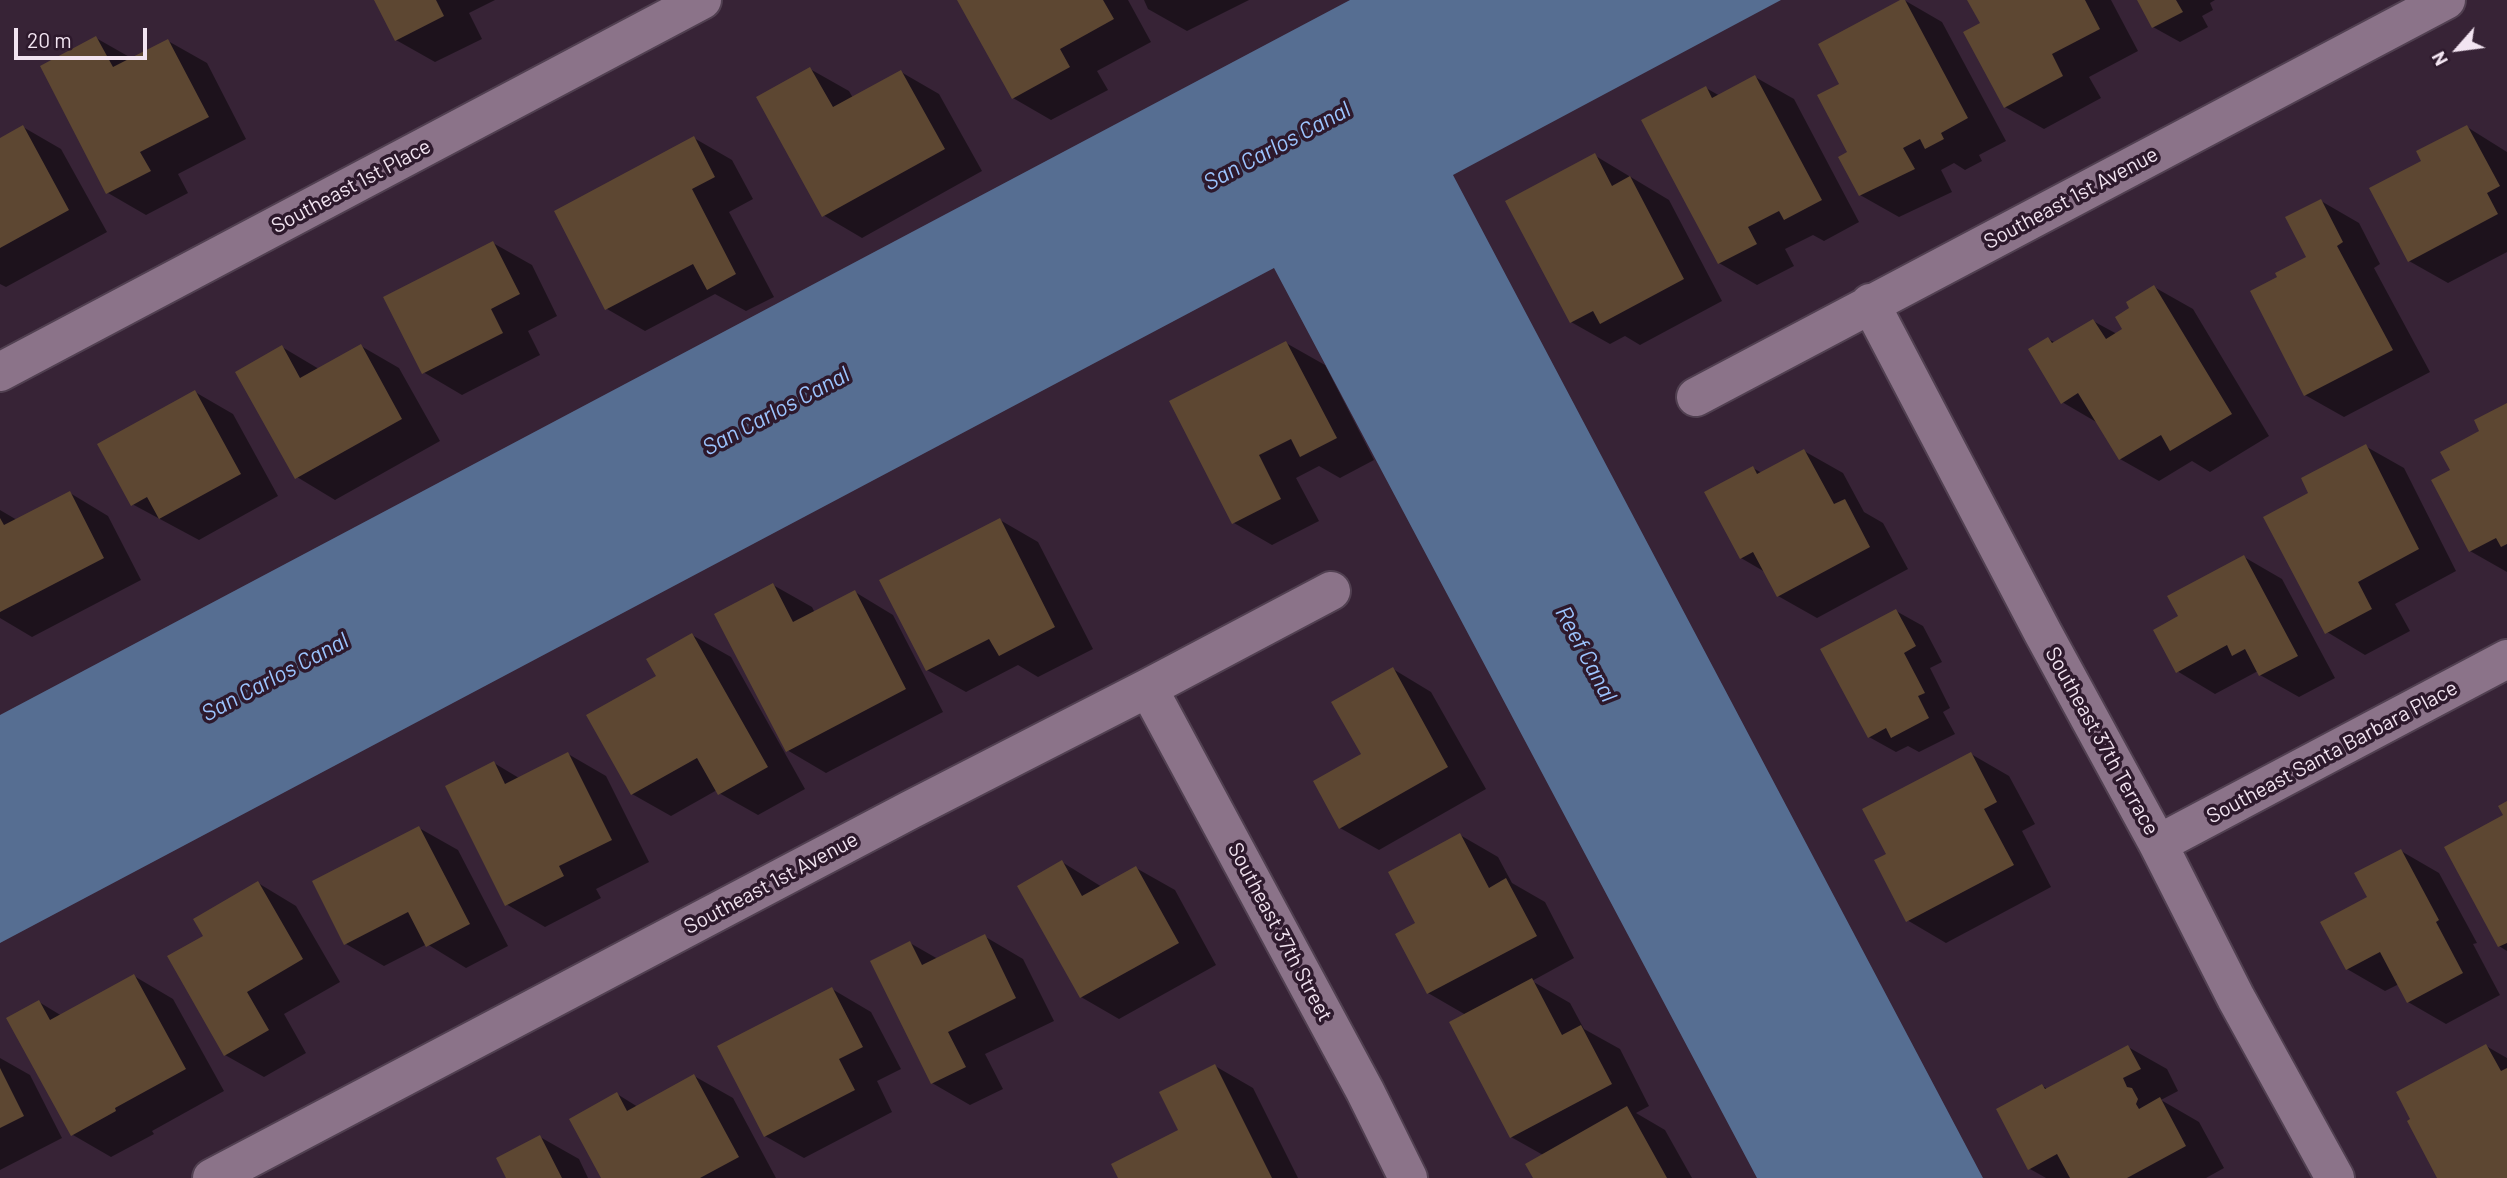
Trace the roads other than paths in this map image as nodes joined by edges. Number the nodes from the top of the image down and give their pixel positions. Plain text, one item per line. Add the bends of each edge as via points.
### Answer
1 (702, 0) edge
2 (2446, 0) edge
3 (1870, 303) junction
4 (0, 372) edge
5 (1696, 397) dead end
6 (1331, 591) dead end
7 (2507, 660) edge
8 (1148, 688) junction
9 (2158, 844) junction
10 (212, 1178) edge
11 (1408, 1178) edge
12 (2335, 1178) edge

1 - 4 street, Southeast 1st Place
2 - 3 street, Southeast 1st Avenue
3 - 5 street, Southeast 1st Avenue
3 - 9 street, Southeast 37th Terrace
6 - 8 street, Southeast 1st Avenue
7 - 9 street, Southeast Santa Barbara Place
8 - 10 street, Southeast 1st Avenue
8 - 11 street, Southeast 37th Street
9 - 12 street, Southeast 37th Terrace

